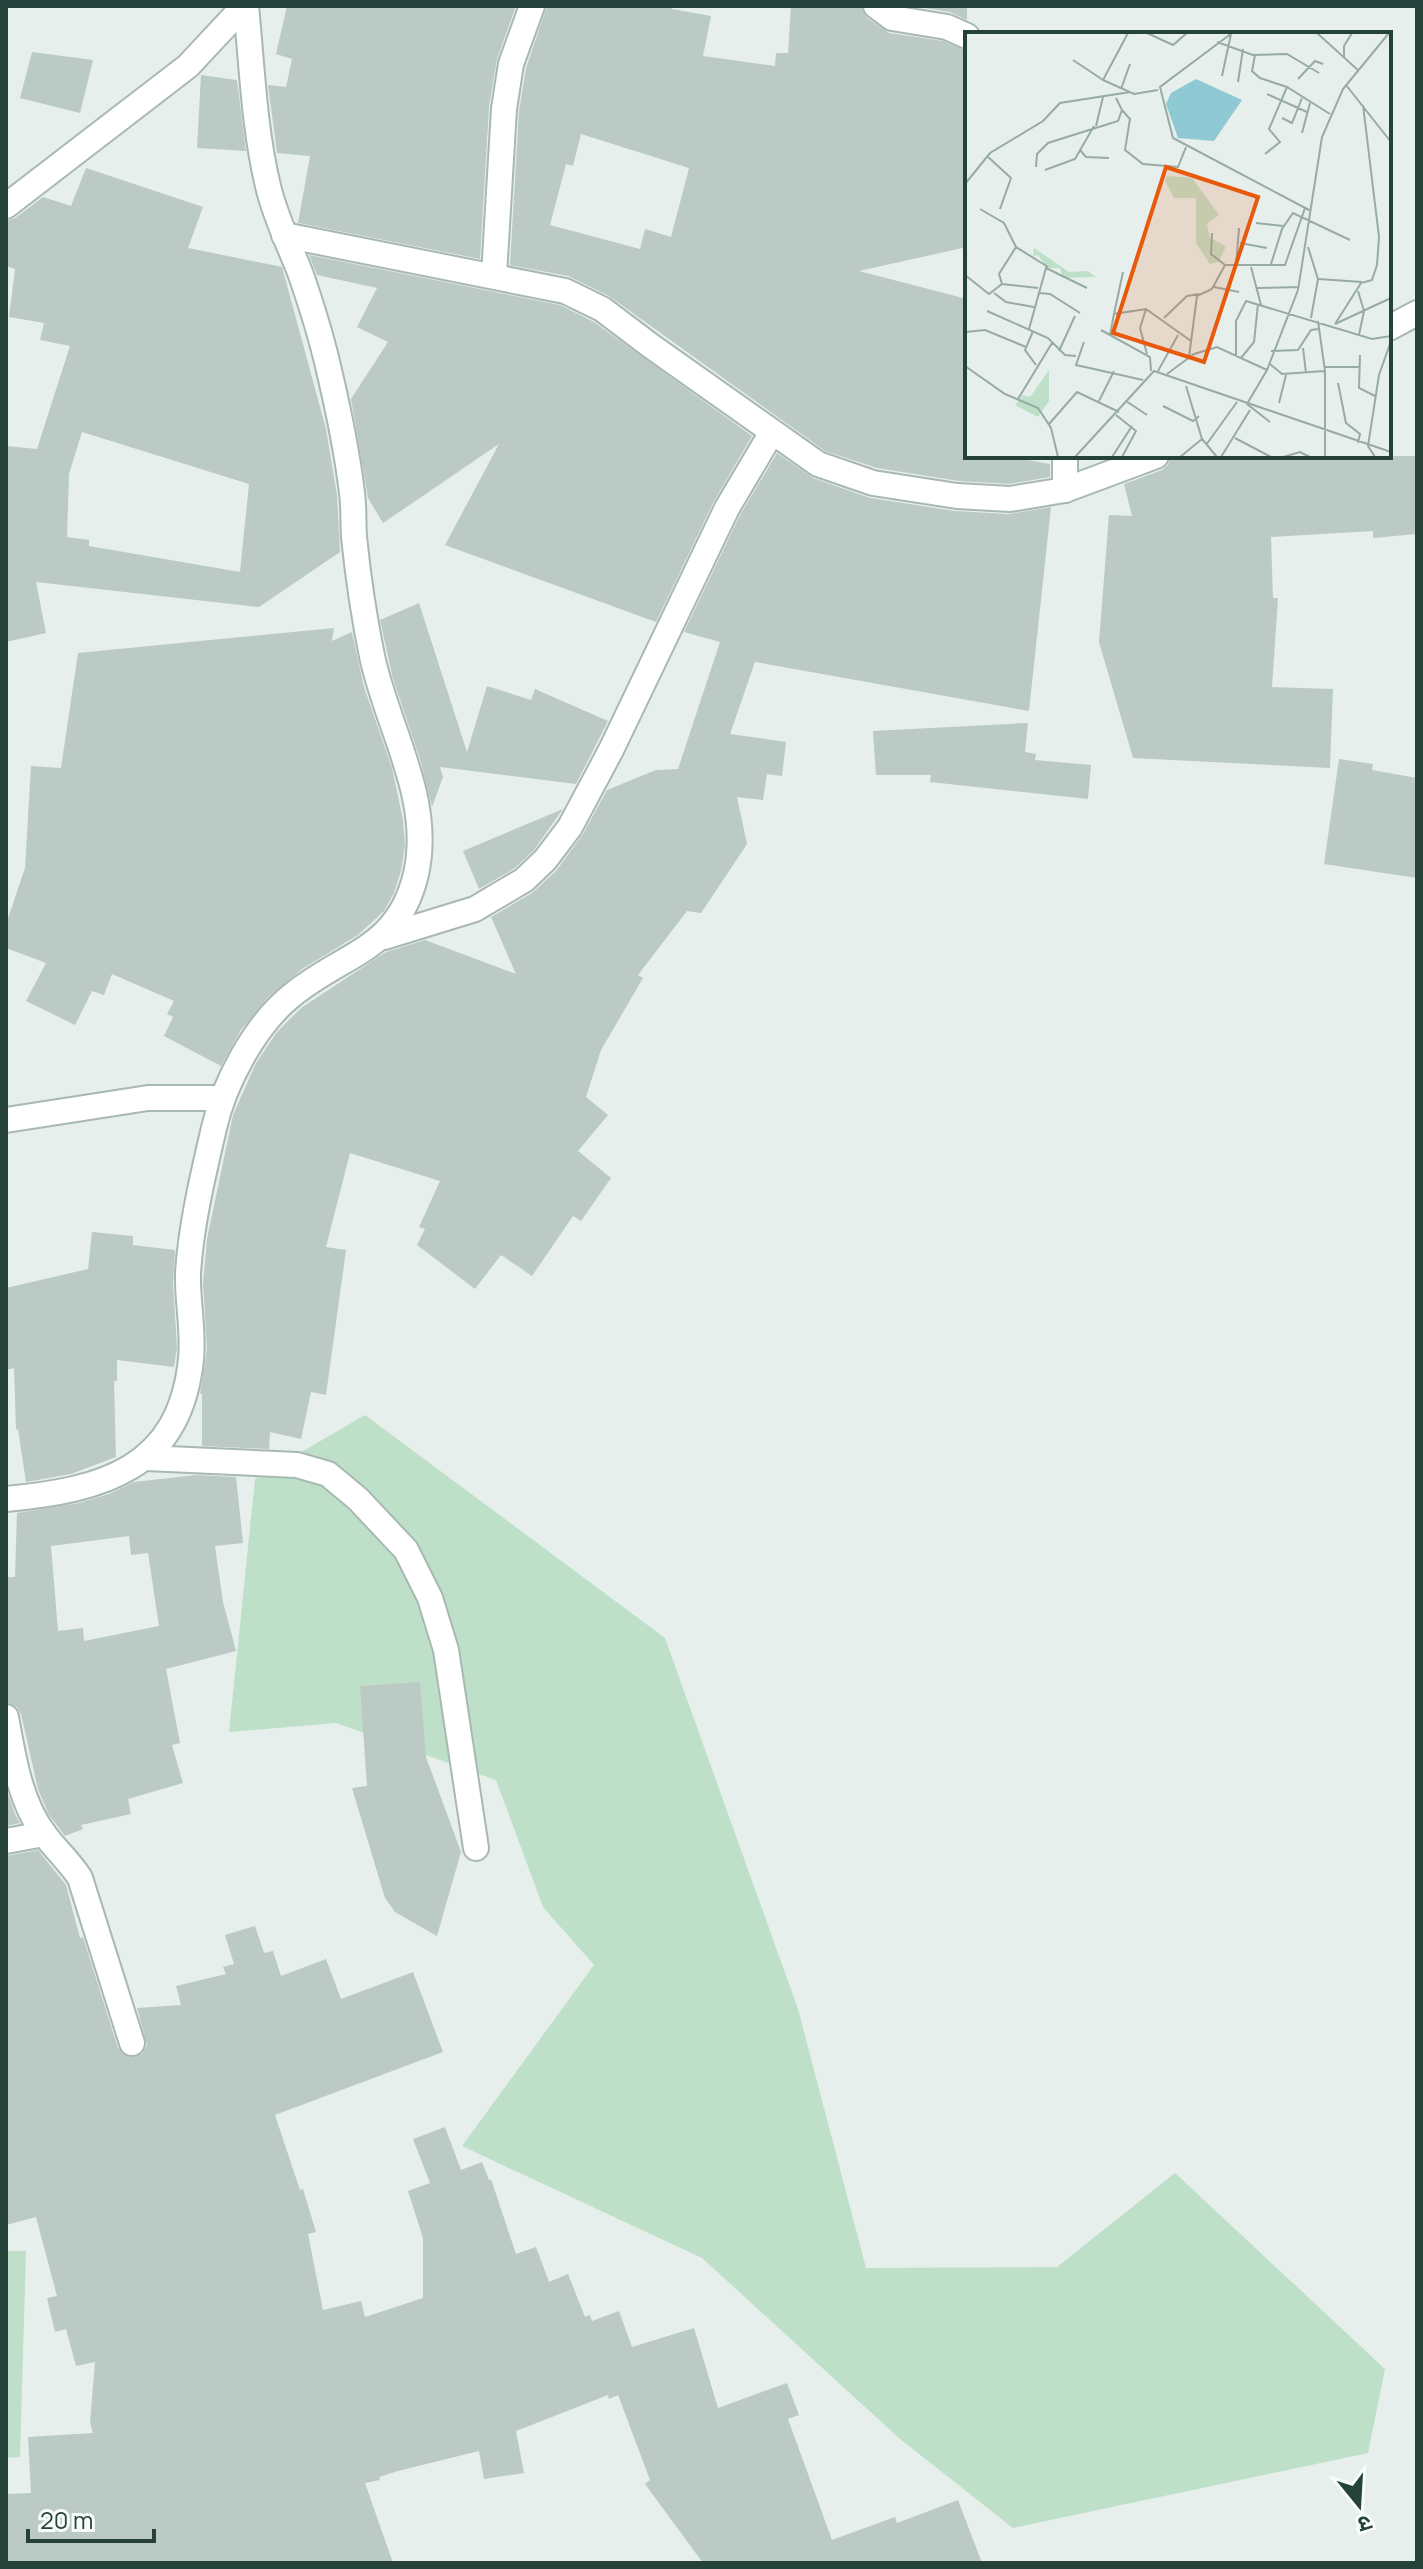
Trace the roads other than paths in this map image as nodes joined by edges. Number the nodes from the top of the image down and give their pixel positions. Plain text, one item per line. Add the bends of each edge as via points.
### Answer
1 (245, 6) edge
2 (532, 6) edge
3 (876, 6) edge
4 (965, 35) edge
5 (6, 206) edge
6 (284, 235) junction
7 (494, 275) junction
8 (1417, 313) edge
9 (1391, 327) edge
10 (772, 432) junction
11 (1065, 458) edge
12 (1151, 458) edge
13 (1065, 490) junction
14 (384, 937) junction
15 (222, 1098) junction
16 (6, 1120) edge
17 (146, 1458) junction
18 (6, 1499) edge
19 (6, 1717) edge
20 (44, 1834) junction
21 (6, 1841) edge
22 (476, 1848) dead end
23 (132, 2043) dead end

1 - 5 street via 188,66
1 - 6 street via 268,189
2 - 7 street via 511,64 504,109
3 - 4 street via 892,18
6 - 7 street
6 - 14 street via 328,362 353,497 372,659 404,753 419,822 409,900
7 - 10 street via 565,291 602,309
8 - 9 street
10 - 13 street via 818,464 873,483 1010,499
10 - 14 street via 727,508 611,750 570,827 545,860 503,895 475,909
11 - 13 street
12 - 13 street
14 - 15 street via 287,999 245,1054
15 - 16 street via 148,1098
15 - 17 street via 188,1270 191,1359 184,1396 169,1433
17 - 18 street via 79,1487
17 - 22 street via 297,1465 328,1474 406,1550 430,1598 446,1650
19 - 20 street via 15,1767
20 - 21 street
20 - 23 street via 80,1878

